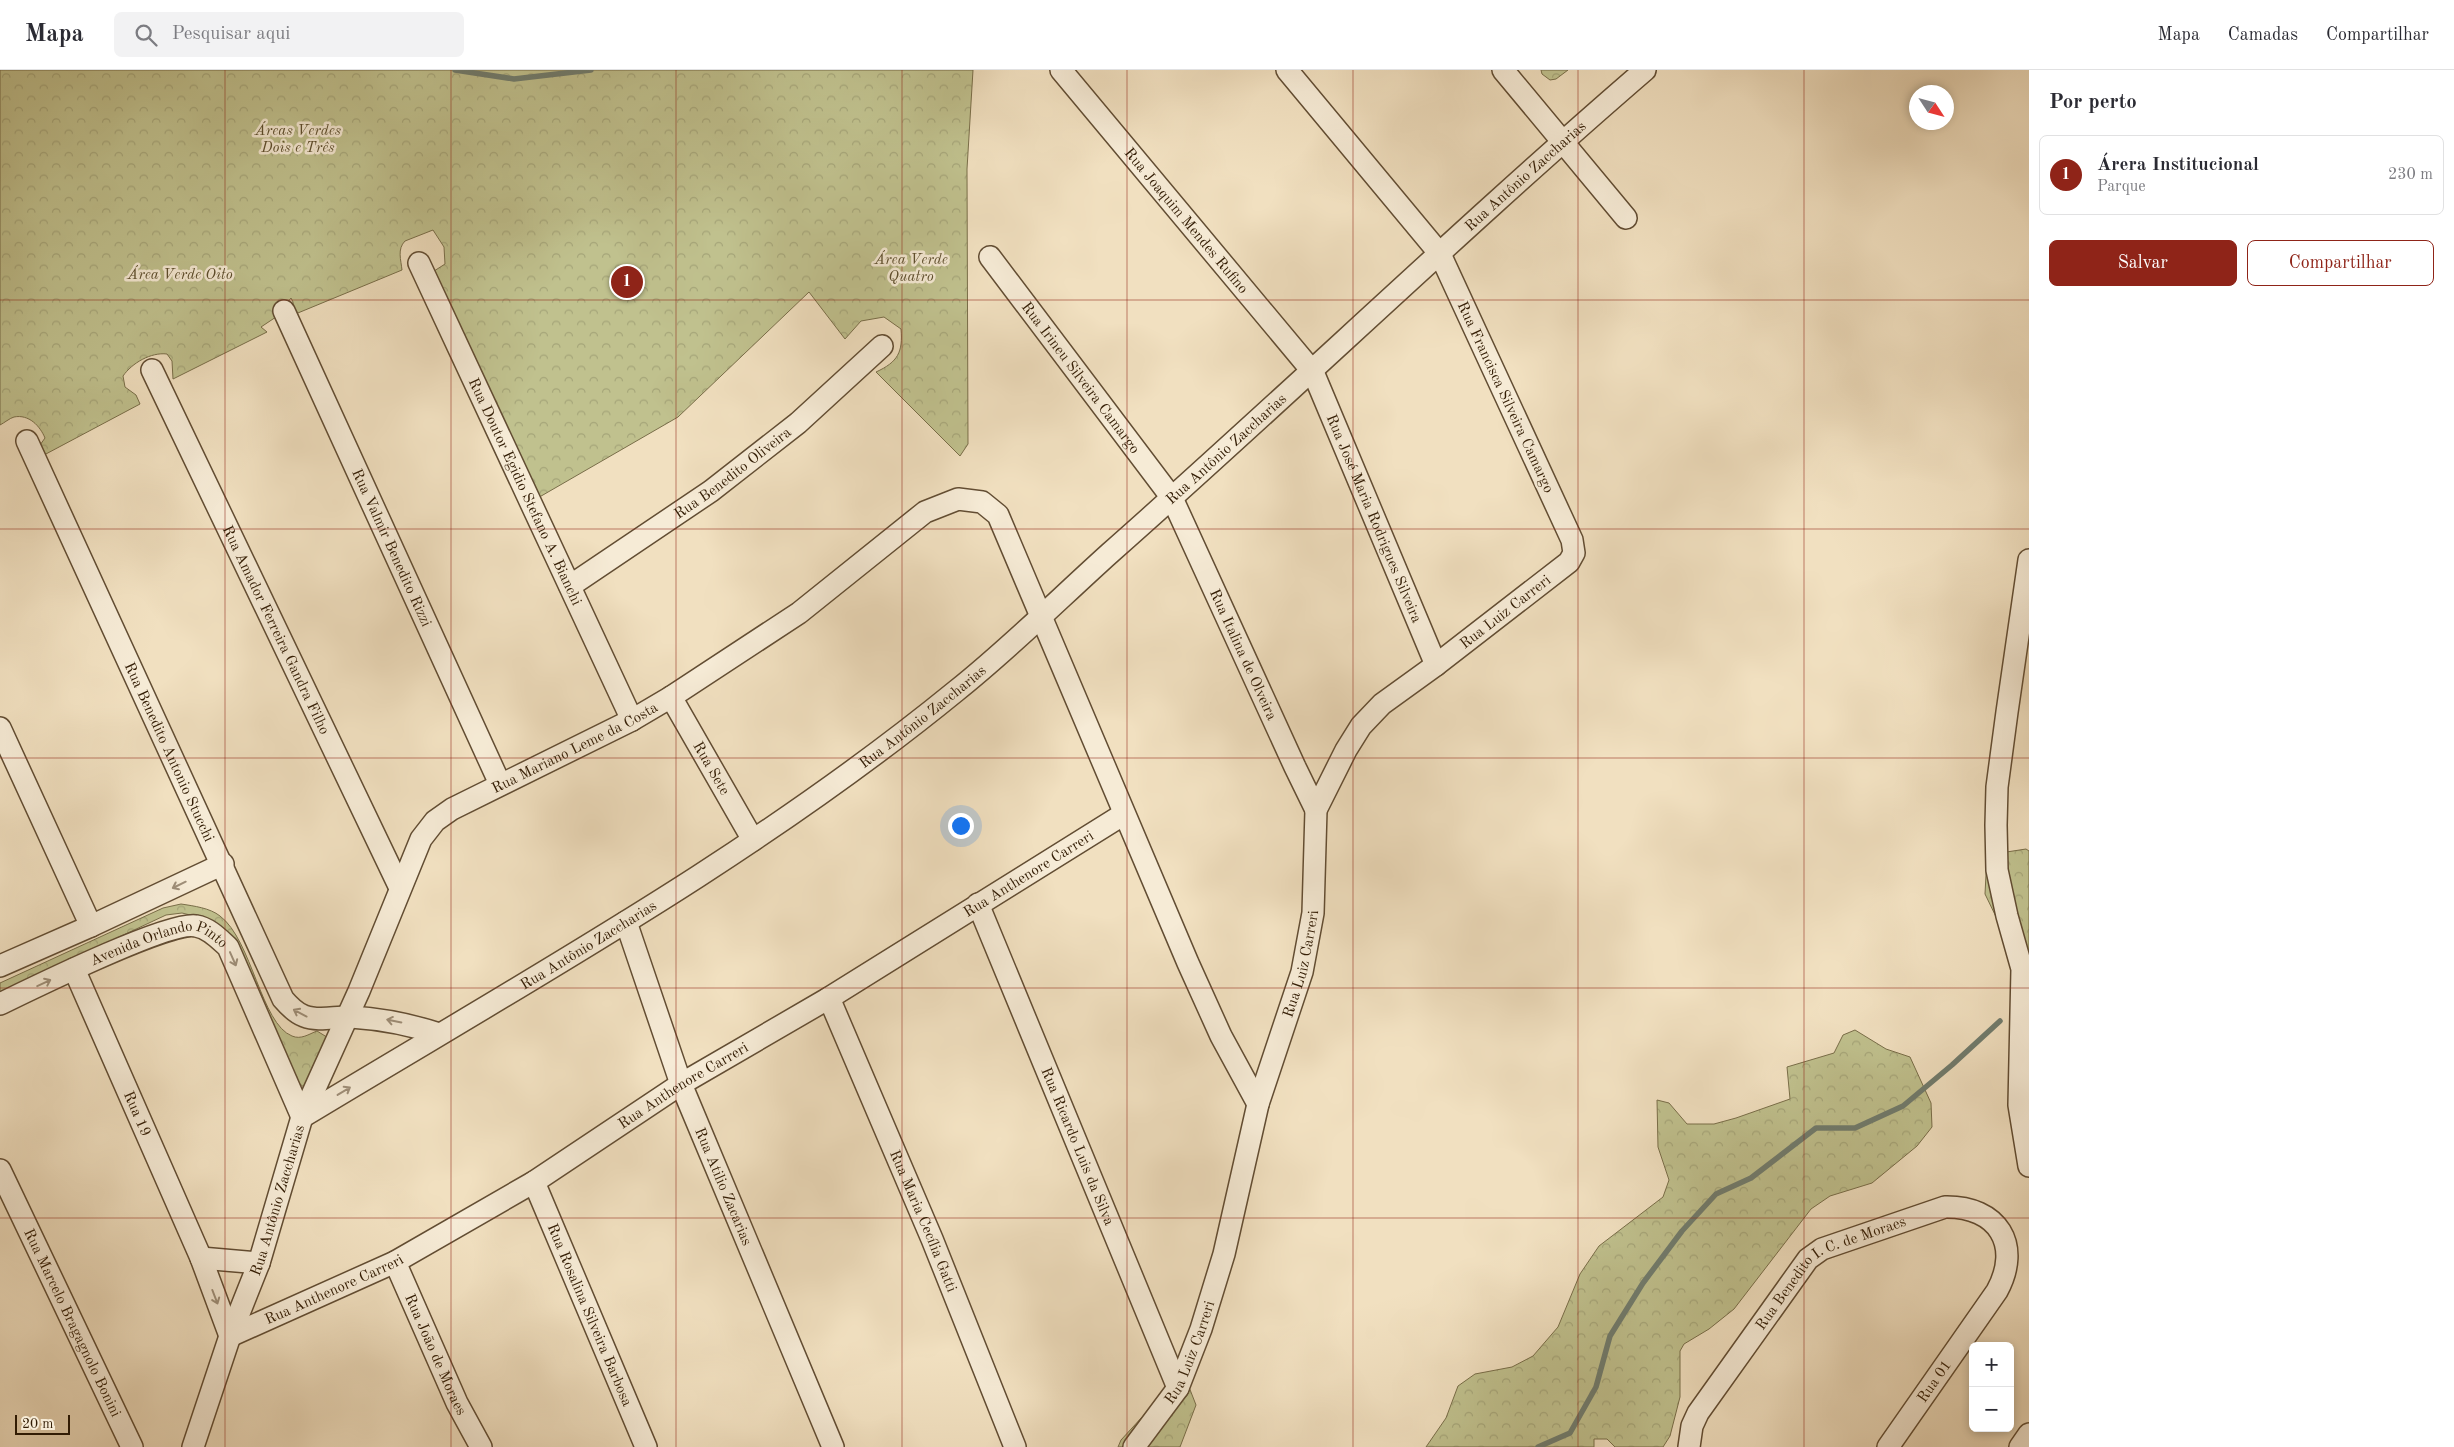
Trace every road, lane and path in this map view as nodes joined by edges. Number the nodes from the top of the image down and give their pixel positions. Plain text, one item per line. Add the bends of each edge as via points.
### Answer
1 (1061, 70) edge
2 (1287, 70) edge
3 (1502, 70) edge
4 (1645, 70) edge
5 (1561, 143) junction
6 (1626, 218) dead end
7 (1440, 254) junction
8 (990, 258) dead end
9 (419, 263) dead end
10 (284, 311) dead end
11 (882, 346) dead end
12 (152, 370) dead end
13 (1313, 372) junction
14 (27, 441) dead end
15 (1172, 498) junction
16 (2029, 560) edge
17 (1569, 562) joint
18 (570, 586) junction
19 (1040, 616) junction
20 (1436, 665) junction
21 (670, 697) junction
22 (632, 720) junction
23 (0, 728) edge
24 (500, 784) junction
25 (1316, 810) junction
26 (1124, 814) junction
27 (753, 840) junction
28 (222, 864) junction
29 (400, 888) junction
30 (978, 904) junction
31 (626, 922) junction
32 (92, 926) junction
33 (0, 966) edge
34 (74, 969) junction
35 (829, 998) junction
36 (0, 1004) edge
37 (348, 1017) junction
38 (439, 1034) junction
39 (681, 1084) junction
40 (1258, 1104) junction
41 (302, 1117) junction
42 (2029, 1166) edge
43 (0, 1170) edge
44 (534, 1182) junction
45 (201, 1258) junction
46 (395, 1262) junction
47 (259, 1263) junction
48 (2007, 1263) joint
49 (230, 1336) junction
50 (1178, 1388) junction
51 (2029, 1434) edge
52 (132, 1447) edge
53 (193, 1447) edge
54 (481, 1447) edge
55 (646, 1447) edge
56 (833, 1447) edge
57 (1015, 1447) edge
58 (1134, 1447) edge
59 (1688, 1447) edge
60 (1888, 1447) edge
61 (2020, 1447) edge

1 - 13 street, Rua Joaquim Mendes Rufino
2 - 7 street, Rua Francisca Silveira Camargo
3 - 5 street
4 - 5 street, Rua Antônio Zaccharias
5 - 6 street
5 - 7 street, Rua Antônio Zaccharias
7 - 13 street, Rua Antônio Zaccharias
7 - 17 street, Rua Francisca Silveira Camargo via 1572,540 1574,552
8 - 15 street, Rua Irineu Silveira Camargo
9 - 18 street, Rua Doutor Egidio Stefano A. Bianchi
10 - 24 street, Rua Valmir Benedito Rizzi
11 - 18 street, Rua Benedito Oliveira via 798,423 711,492
12 - 29 street, Rua Amador Ferreira Gandra Filho
13 - 15 street, Rua Antônio Zaccharias
13 - 20 street, Rua José Maria Rodrigues Silveira
14 - 28 street, Rua Benedito Antonio Stucchi
15 - 19 street, Rua Antônio Zaccharias
15 - 25 street, Rua Italina de Olveira
16 - 42 street via 2000,768 1996,825 1997,870 2006,916 2022,969 2019,1105
17 - 20 street, Rua Luiz Carreri
18 - 22 street, Rua Doutor Egidio Stefano A. Bianchi
19 - 21 street, Rua Mariano Leme da Costa via 998,515 982,502 958,499 925,512 799,612
19 - 26 street
19 - 27 street, Rua Antônio Zaccharias via 959,689 872,757
20 - 25 street, Rua Luiz Carreri via 1382,704 1361,726
21 - 22 street, Rua Mariano Leme da Costa
21 - 27 street, Rua Sete
22 - 24 street, Rua Mariano Leme da Costa
23 - 32 street
24 - 29 street, Rua Mariano Leme da Costa via 452,808 435,821 421,839
25 - 40 street, Rua Luiz Carreri via 1313,913 1302,972
26 - 30 street, Rua Anthenore Carreri
26 - 40 street via 1188,964
27 - 31 street, Rua Antônio Zaccharias
28 -> 32 street
37 -> 28 street, Rua Benedito Antonio Stucchi via 302,1016 283,999
29 - 37 street, Rua Mariano Leme da Costa
30 - 35 street, Rua Anthenore Carreri
30 - 50 street, Rua Ricardo Luis da Silva
31 - 38 street, Rua Antônio Zaccharias
31 - 39 street, Rua Atilio Zacarias
32 - 33 street
36 -> 34 street, Avenida Orlando Pinto
34 -> 41 street, Avenida Orlando Pinto via 176,927 196,926 213,934 228,947
34 - 45 street, Rua 19
35 - 39 street, Rua Anthenore Carreri
35 - 57 street, Rua Maria Cecília Gatti via 932,1239
38 -> 37 street, Rua Benedito Antonio Stucchi via 410,1024
37 - 41 street, Rua Mariano Leme da Costa
41 -> 38 street, Rua Antônio Zaccharias
39 - 44 street, Rua Anthenore Carreri
39 - 56 street, Rua Atilio Zacarias
40 - 50 street, Rua Luiz Carreri via 1224,1254 1201,1329
41 - 47 street, Rua Antônio Zaccharias
43 - 52 street, Rua Marcelo Bragagnolo Bonini
44 - 46 street, Rua Anthenore Carreri
44 - 55 street, Rua Rosalina Silveira Barbosa
45 - 47 street
45 -> 49 street, Rua 19
46 - 49 street, Rua Anthenore Carreri
46 - 54 street, Rua João de Moraes via 457,1403
47 - 49 street, Rua Antônio Zaccharias
48 - 59 street, Rua Benedito I. C. de Moraes via 2003,1234 1979,1212 1963,1206 1945,1207 1822,1249 1808,1259 1698,1413
48 - 60 street, Rua 01 via 1997,1291
49 - 53 street, Rua Antônio Zaccharias
50 - 58 street, Rua Luiz Carreri
51 - 61 street

